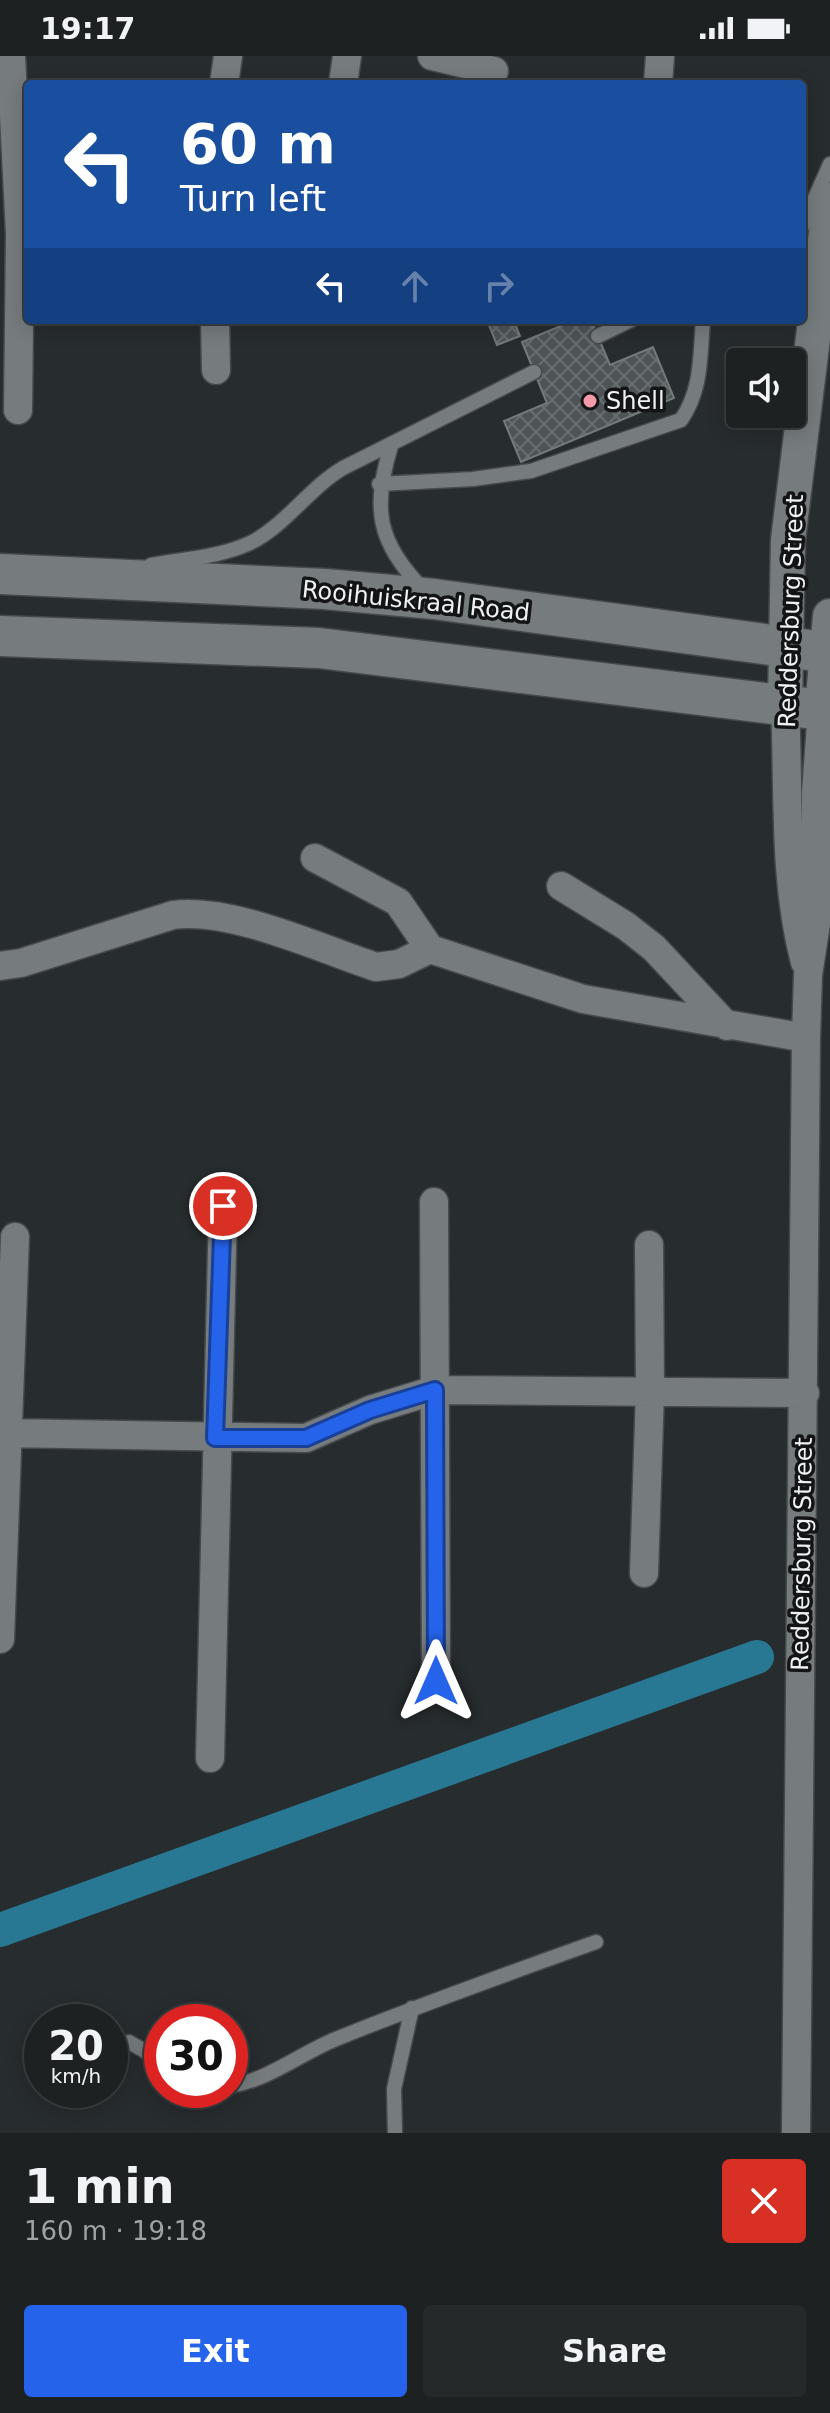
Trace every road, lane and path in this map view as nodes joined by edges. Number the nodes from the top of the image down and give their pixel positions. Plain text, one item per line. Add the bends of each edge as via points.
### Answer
1 (11, 56) edge
2 (228, 56) edge
3 (347, 56) edge
4 (432, 56) edge
5 (660, 56) edge
6 (494, 70) edge
7 (225, 80) edge
8 (344, 80) edge
9 (658, 80) edge
10 (830, 164) edge
11 (818, 224) edge
12 (817, 281) edge
13 (215, 324) edge
14 (623, 324) edge
15 (703, 324) edge
16 (598, 336) dead end
17 (216, 370) dead end
18 (534, 372) dead end
19 (18, 410) dead end
20 (391, 446) junction
21 (379, 484) junction
22 (0, 574) edge
23 (82, 578) junction
24 (434, 599) junction
25 (0, 636) edge
26 (829, 641) edge
27 (785, 649) junction
28 (812, 709) edge
29 (315, 858) dead end
30 (561, 886) dead end
31 (430, 949) junction
32 (0, 966) edge
33 (808, 975) junction
34 (727, 1026) junction
35 (806, 1038) junction
36 (819, 1171) edge
37 (434, 1202) dead end
38 (223, 1206) dead end
39 (15, 1237) dead end
40 (649, 1245) dead end
41 (435, 1390) junction
42 (650, 1391) junction
43 (805, 1393) junction
44 (6, 1433) junction
45 (215, 1438) junction
46 (644, 1573) dead end
47 (0, 1639) edge
48 (436, 1681) dead end
49 (210, 1758) dead end
50 (596, 1942) dead end
51 (412, 2008) junction
52 (129, 2042) dead end
53 (144, 2051) edge
54 (248, 2082) edge
55 (395, 2133) edge
56 (796, 2133) edge

1 - 19 street via 20,234
2 - 7 street
3 - 8 street
4 - 6 street
5 - 9 street
10 - 11 lane
11 - 12 street, Reddersburg Street
12 - 27 street, Reddersburg Street via 788,540
13 - 17 street
14 - 16 lane
15 - 21 lane via 698,384 681,420 531,471
18 - 20 lane
20 - 21 lane
20 - 23 lane via 320,482 251,542
21 - 24 lane via 393,556
22 - 23 main road, Rooihuiskraal Road
23 - 24 main road, Rooihuiskraal Road
24 - 27 main road, Rooihuiskraal Road
25 - 28 main road via 319,648
26 - 27 main road, Rooihuiskraal Road
26 - 28 street, Reddersburg Street
27 - 28 street, Reddersburg Street
28 - 33 street, Reddersburg Street via 816,923
28 - 33 street, Reddersburg Street via 789,865
29 - 31 street via 398,902
30 - 34 street via 654,948
31 - 32 street via 399,964 376,967 230,919 191,912
31 - 34 street via 583,999
33 - 35 street, Reddersburg Street
34 - 35 street
35 - 36 street, Reddersburg Street
36 - 43 street, Reddersburg Street
37 - 41 street
38 - 45 street
39 - 44 street
40 - 42 street
41 - 42 street
41 - 45 street via 382,1405 306,1438
41 - 48 street
42 - 43 street
42 - 46 street
43 - 56 street, Reddersburg Street
44 - 45 street
44 - 47 street
45 - 49 street
50 - 51 lane
51 - 54 lane
51 - 55 lane via 394,2089
52 - 53 lane

